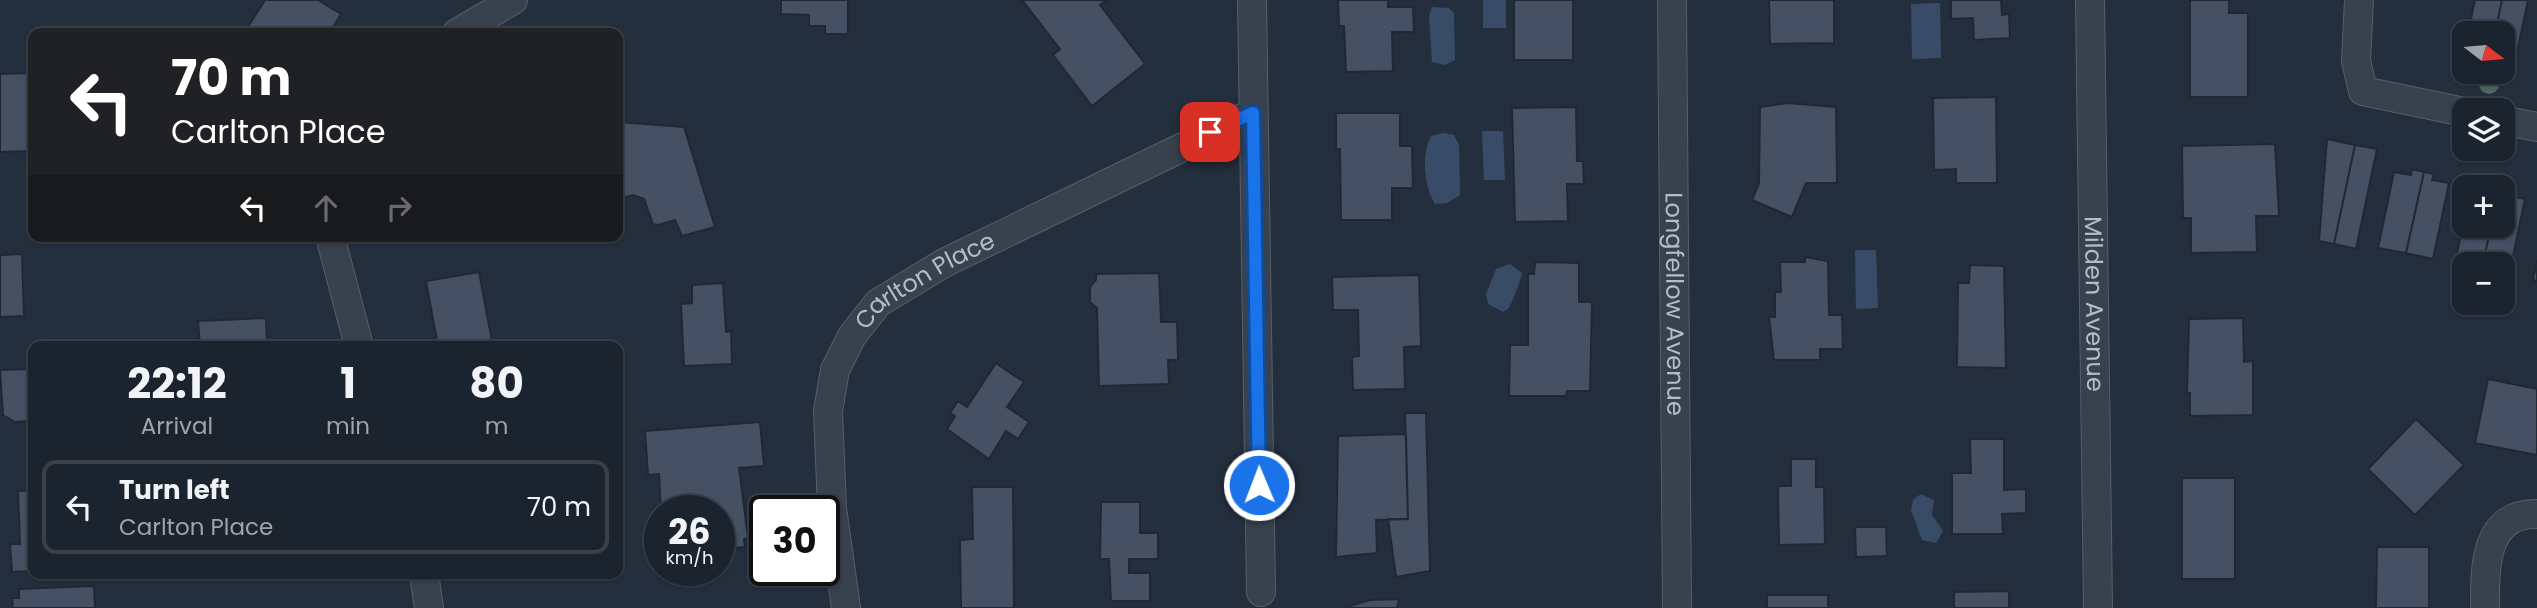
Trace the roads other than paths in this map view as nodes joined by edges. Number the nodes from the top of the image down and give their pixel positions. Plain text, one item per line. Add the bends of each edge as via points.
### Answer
1 (513, 0) edge
2 (1252, 0) edge
3 (1672, 0) edge
4 (2090, 0) edge
5 (2359, 0) edge
6 (465, 28) edge
7 (2452, 109) edge
8 (1253, 113) junction
9 (2515, 123) edge
10 (2537, 128) edge
11 (332, 242) edge
12 (358, 341) edge
13 (2537, 514) edge
14 (425, 579) edge
15 (1261, 592) dead end
16 (429, 608) edge
17 (846, 608) edge
18 (1677, 608) edge
19 (2098, 608) edge
20 (2485, 608) edge

1 - 6 street
2 - 8 street
3 - 18 street, Longfellow Avenue
4 - 19 street, Milden Avenue
5 - 7 street via 2356,61 2364,91
8 - 15 street
8 - 17 street, Carlton Place via 944,263 878,303 852,336 835,370 828,411 832,508
9 - 10 street
11 - 12 street
13 - 20 street via 2509,523 2491,541
14 - 16 street

